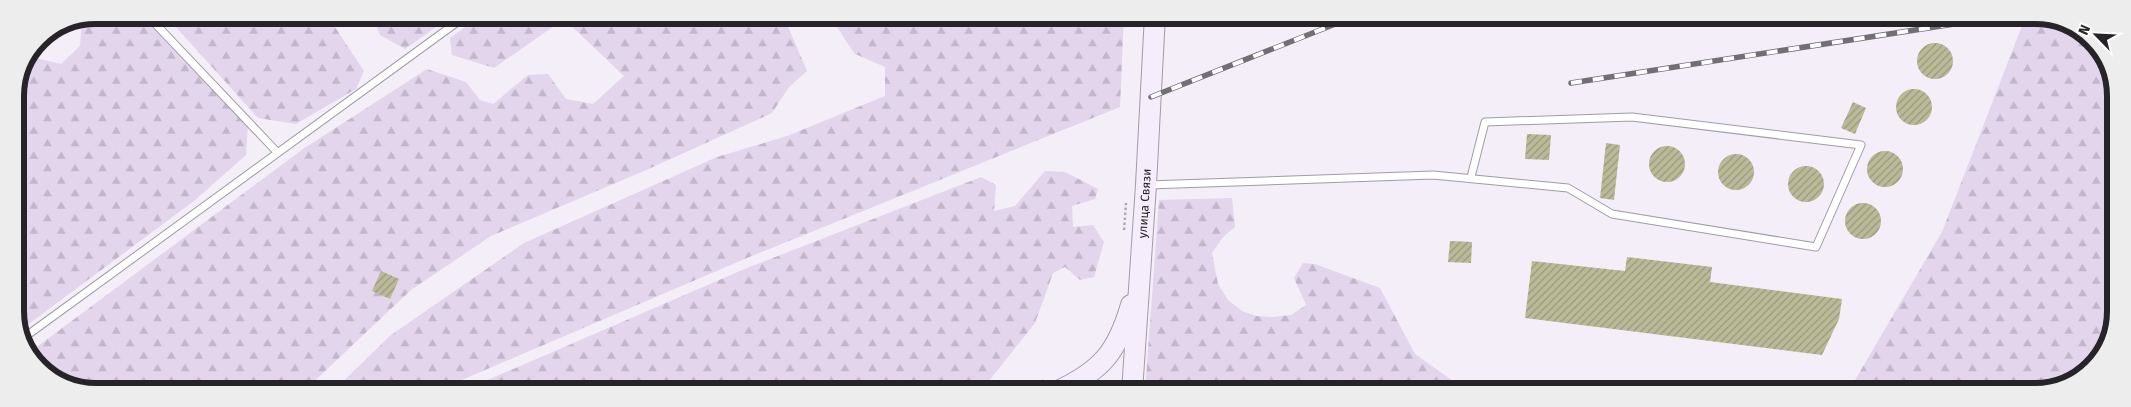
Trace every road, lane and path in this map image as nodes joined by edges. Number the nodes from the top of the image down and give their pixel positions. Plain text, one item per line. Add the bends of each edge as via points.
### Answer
1 (156, 24) edge
2 (455, 24) edge
3 (1155, 24) edge
4 (277, 152) junction
5 (1471, 177) junction
6 (1146, 185) junction
7 (1141, 270) junction
8 (28, 335) edge
9 (1064, 383) edge
10 (1133, 383) edge

1 - 4 lane
2 - 4 lane
3 - 6 main road, улица Связи
4 - 8 lane
5 - 5 lane via 1485,122 1632,117 1861,145 1816,247 1612,214 1568,188
5 - 6 lane via 1433,175
6 - 7 main road, улица Связи
7 - 9 main road via 1114,349 1094,370 1076,382
7 - 10 main road, улица Связи

